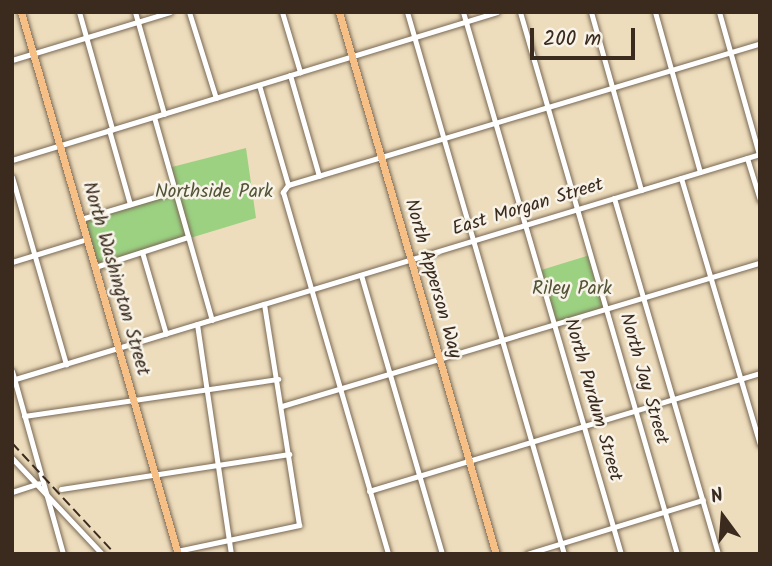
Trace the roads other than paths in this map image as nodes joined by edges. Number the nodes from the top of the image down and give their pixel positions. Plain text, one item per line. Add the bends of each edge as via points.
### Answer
1 (22, 12) edge
2 (79, 12) edge
3 (135, 12) edge
4 (170, 12) edge
5 (189, 12) edge
6 (282, 12) edge
7 (339, 12) edge
8 (407, 12) edge
9 (463, 12) edge
10 (497, 12) edge
11 (520, 12) edge
12 (591, 12) edge
13 (655, 12) edge
14 (719, 12) edge
15 (466, 21) junction
16 (138, 22) junction
17 (414, 37) junction
18 (86, 38) junction
19 (760, 43) edge
20 (730, 52) junction
21 (33, 54) junction
22 (352, 56) junction
23 (12, 60) edge
24 (671, 69) junction
25 (300, 72) junction
26 (290, 75) junction
27 (259, 85) junction
28 (613, 88) junction
29 (216, 98) junction
30 (548, 107) junction
31 (164, 114) junction
32 (154, 117) junction
33 (496, 123) junction
34 (110, 130) junction
35 (443, 139) junction
36 (60, 145) junction
37 (760, 154) edge
38 (381, 158) junction
39 (747, 158) junction
40 (12, 160) edge
41 (700, 172) junction
42 (319, 176) junction
43 (12, 177) edge
44 (681, 178) junction
45 (288, 185) junction
46 (641, 190) junction
47 (175, 191) junction
48 (614, 198) junction
49 (760, 200) edge
50 (130, 204) junction
51 (577, 209) junction
52 (81, 219) junction
53 (525, 225) junction
54 (188, 237) junction
55 (87, 239) junction
56 (473, 241) junction
57 (142, 252) junction
58 (35, 255) junction
59 (411, 260) junction
60 (12, 262) edge
61 (760, 262) edge
62 (95, 267) junction
63 (361, 275) junction
64 (710, 278) junction
65 (311, 290) junction
66 (644, 298) junction
67 (264, 304) junction
68 (606, 309) junction
69 (212, 320) junction
70 (197, 324) junction
71 (554, 325) junction
72 (166, 334) junction
73 (502, 340) junction
74 (118, 348) junction
75 (440, 359) junction
76 (66, 364) junction
77 (12, 371) edge
78 (760, 373) edge
79 (390, 375) junction
80 (278, 379) junction
81 (740, 379) junction
82 (13, 380) edge
83 (207, 390) junction
84 (340, 390) junction
85 (673, 399) junction
86 (133, 400) junction
87 (282, 406) junction
88 (635, 411) junction
89 (24, 416) junction
90 (583, 426) junction
91 (531, 442) junction
92 (760, 445) edge
93 (289, 454) junction
94 (12, 458) edge
95 (469, 461) junction
96 (218, 464) junction
97 (155, 474) junction
98 (419, 476) junction
99 (40, 483) junction
100 (61, 489) dead end
101 (369, 491) junction
102 (12, 492) edge
103 (46, 494) junction
104 (703, 500) junction
105 (665, 512) junction
106 (613, 528) junction
107 (229, 537) junction
108 (561, 543) junction
109 (177, 552) edge
110 (63, 554) edge
111 (102, 554) edge
112 (231, 554) edge
113 (388, 554) edge
114 (442, 554) edge
115 (496, 554) edge
116 (527, 554) edge
117 (564, 554) edge
118 (621, 554) edge
119 (677, 554) edge
120 (718, 554) edge

1 - 21 main road, North Washington Street
2 - 18 street
3 - 16 street
4 - 16 street
5 - 29 street
6 - 25 street
7 - 22 main road, North Apperson Way
8 - 17 street
9 - 15 street, North Purdum Street
10 - 15 street
11 - 30 street, North Jay Street
12 - 28 street
13 - 24 street
14 - 20 street
15 - 17 street
15 - 33 street, North Purdum Street
16 - 18 street
16 - 31 street
17 - 22 street
17 - 35 street
18 - 21 street
18 - 34 street
19 - 20 street
20 - 24 street
20 - 37 street
21 - 23 street
21 - 36 main road, North Washington Street
22 - 25 street
22 - 38 main road, North Apperson Way
24 - 28 street
24 - 41 street
25 - 26 street
26 - 27 street
26 - 42 street
27 - 29 street
27 - 45 street
28 - 30 street
28 - 46 street
29 - 31 street
30 - 33 street
30 - 51 street, North Jay Street
31 - 32 street
32 - 34 street
32 - 47 street
33 - 35 street
33 - 53 street, North Purdum Street
34 - 36 street
34 - 50 street
35 - 38 street
35 - 56 street
36 - 40 street
36 - 52 main road, North Washington Street
37 - 39 street, East Morgan Street
38 - 42 street
38 - 59 main road, North Apperson Way
39 - 41 street, East Morgan Street
39 - 49 street
41 - 44 street, East Morgan Street
42 - 45 street
43 - 58 street
44 - 46 street, East Morgan Street
44 - 64 street
45 - 65 street via 283,192
46 - 48 street, East Morgan Street
47 - 50 street
47 - 54 street
48 - 51 street, East Morgan Street
48 - 66 street
50 - 52 street
51 - 53 street, East Morgan Street
51 - 68 street, North Jay Street
52 - 55 main road, North Washington Street
53 - 56 street, East Morgan Street
53 - 71 street, North Purdum Street
54 - 57 street
54 - 69 street
55 - 58 street
55 - 62 main road, North Washington Street
56 - 59 street, East Morgan Street
56 - 73 street
57 - 62 street
57 - 72 street
58 - 60 street
58 - 76 street
59 - 63 street, East Morgan Street
59 - 75 main road, North Apperson Way
61 - 64 street
62 - 74 main road, North Washington Street
63 - 65 street, East Morgan Street
63 - 79 street
64 - 66 street
64 - 81 street
65 - 67 street, East Morgan Street
65 - 84 street
66 - 68 street
66 - 85 street
67 - 69 street, East Morgan Street
67 - 80 street
68 - 71 street
68 - 88 street, North Jay Street
69 - 70 street, East Morgan Street
70 - 72 street, East Morgan Street
70 - 83 street
71 - 73 street
71 - 90 street, North Purdum Street
72 - 74 street, East Morgan Street
73 - 75 street
73 - 91 street
74 - 76 street, East Morgan Street
74 - 86 main road, North Washington Street
75 - 79 street
75 - 95 main road, North Apperson Way
76 - 82 street, East Morgan Street
77 - 82 street
78 - 81 street
79 - 84 street
79 - 98 street
80 - 83 street
80 - 87 street
81 - 85 street
81 - 92 street
82 - 89 street
83 - 86 street
83 - 96 street
84 - 87 street
84 - 101 street
85 - 88 street
85 - 104 street
86 - 89 street
86 - 97 main road, North Washington Street
87 - 93 street
88 - 90 street
88 - 105 street, North Jay Street
89 - 99 street
90 - 91 street
90 - 106 street, North Purdum Street
91 - 95 street
91 - 108 street
93 - 96 street
93 - 107 street via 299,525
94 - 99 street
95 - 98 street
95 - 115 main road, North Apperson Way
96 - 97 street
96 - 107 street
97 - 100 street
97 - 109 main road, North Washington Street
98 - 101 street
98 - 114 street
99 - 102 street
99 - 103 street
101 - 113 street
103 - 110 street
103 - 111 street
104 - 105 street
104 - 120 street
105 - 106 street
105 - 119 street, North Jay Street
106 - 108 street
106 - 118 street, North Purdum Street
107 - 109 street
107 - 112 street
108 - 116 street
108 - 117 street

